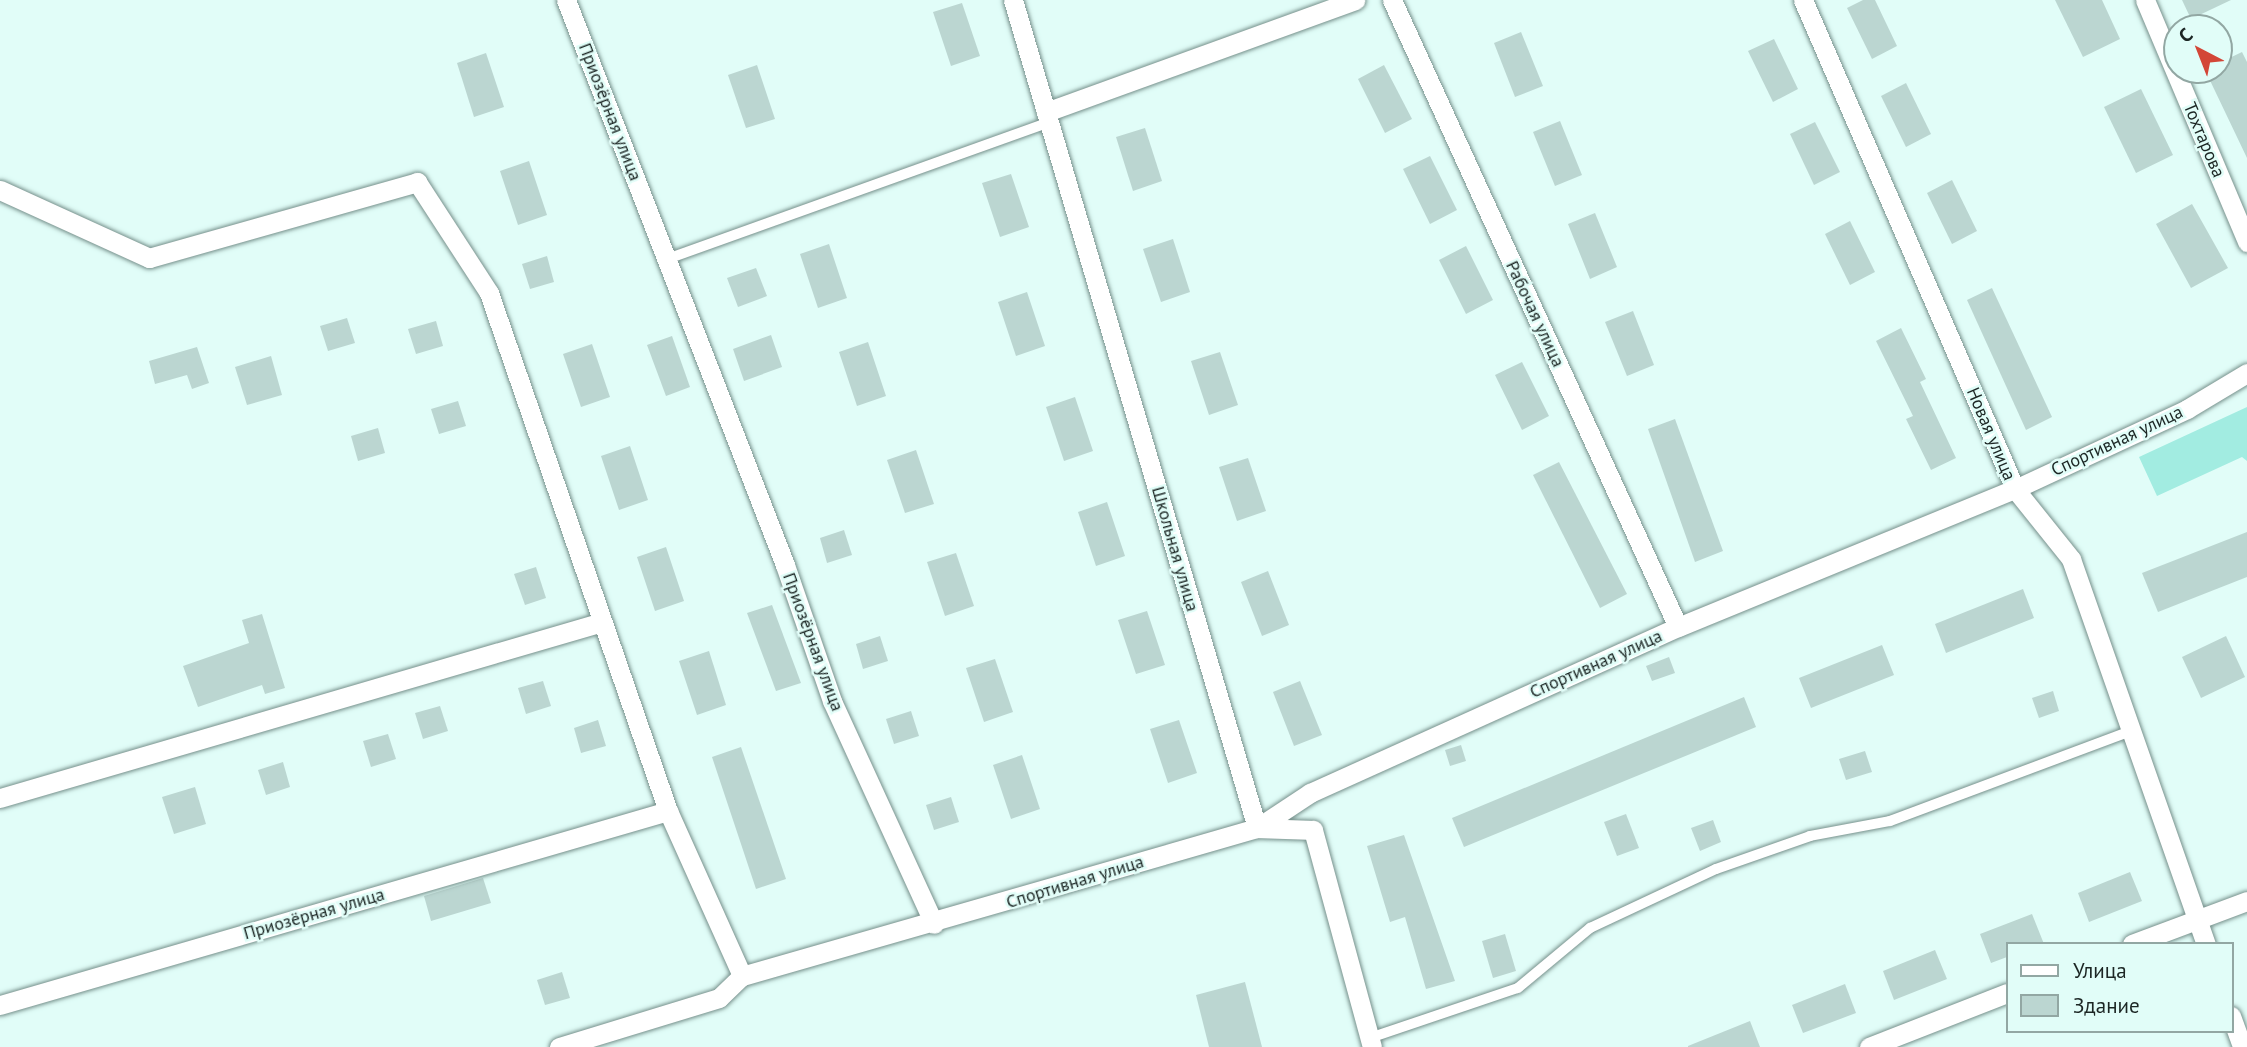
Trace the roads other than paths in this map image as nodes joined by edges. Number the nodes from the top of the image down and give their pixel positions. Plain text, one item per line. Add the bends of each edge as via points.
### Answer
1 (566, 0) edge
2 (1013, 0) edge
3 (1355, 0) edge
4 (1392, 0) edge
5 (1803, 0) edge
6 (2145, 0) edge
7 (1048, 117) junction
8 (0, 190) edge
9 (2247, 242) edge
10 (667, 259) junction
11 (2247, 373) edge
12 (2015, 489) junction
13 (602, 622) junction
14 (1678, 627) junction
15 (2131, 731) junction
16 (0, 798) edge
17 (668, 811) junction
18 (1257, 828) junction
19 (2247, 901) edge
20 (2197, 918) junction
21 (934, 924) junction
22 (2137, 942) edge
23 (2205, 942) edge
24 (742, 976) junction
25 (2006, 993) edge
26 (0, 1005) edge
27 (2233, 1022) edge
28 (1371, 1043) edge
29 (559, 1047) edge
30 (1870, 1047) edge
31 (2242, 1047) edge

1 - 10 street, Приозёрная улица
2 - 7 street, Школьная улица
3 - 7 street
4 - 14 street, Рабочая улица
5 - 12 street, Новая улица
6 - 9 street, Тохтарова
7 - 10 lane
7 - 18 street, Школьная улица
8 - 13 street via 149,258 417,182 489,293
10 - 21 street, Приозёрная улица via 785,565 832,701
11 - 12 street, Спортивная улица via 2187,409
12 - 14 street, Спортивная улица
12 - 15 street, Новая улица via 2071,559
13 - 16 street
13 - 17 street
14 - 18 street, Спортивная улица via 1310,793
15 - 20 street, Новая улица
15 - 28 lane via 1890,821 1810,836 1716,869 1590,928 1518,988
17 - 24 street
17 - 26 street, Приозёрная улица
18 - 21 street, Спортивная улица
18 - 28 street via 1313,830
19 - 20 street
20 - 22 street
20 - 23 street, Новая улица
21 - 24 street
24 - 29 street via 719,998
25 - 30 street
27 - 31 street

